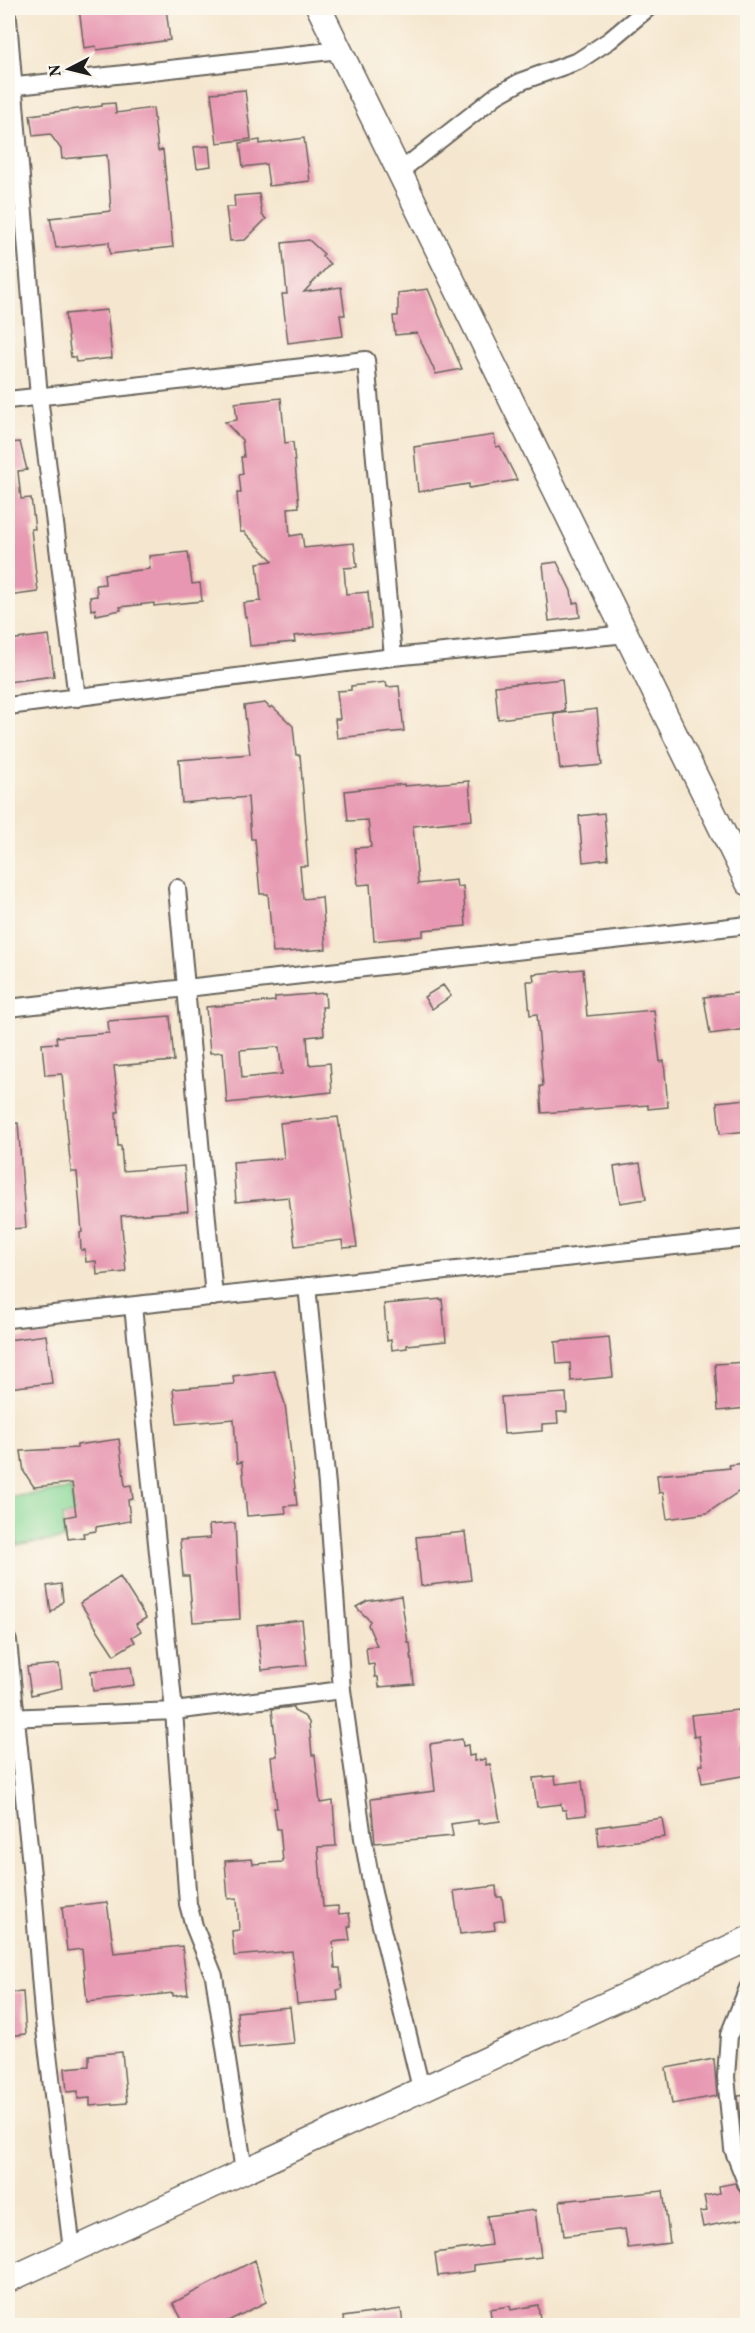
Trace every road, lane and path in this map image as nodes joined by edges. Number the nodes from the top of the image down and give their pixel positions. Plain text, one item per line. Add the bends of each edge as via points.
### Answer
1 (319, 8) edge
2 (648, 8) edge
3 (8, 19) edge
4 (340, 50) junction
5 (10, 87) edge
6 (399, 172) junction
7 (39, 397) junction
8 (8, 400) edge
9 (627, 634) junction
10 (393, 657) junction
11 (77, 698) junction
12 (8, 706) edge
13 (747, 883) edge
14 (177, 888) dead end
15 (747, 925) edge
16 (184, 988) junction
17 (8, 1008) edge
18 (747, 1238) edge
19 (306, 1286) junction
20 (213, 1297) junction
21 (133, 1306) junction
22 (8, 1319) edge
23 (8, 1641) edge
24 (342, 1690) junction
25 (174, 1711) junction
26 (11, 1717) edge
27 (747, 1939) edge
28 (747, 1988) edge
29 (421, 2088) junction
30 (244, 2171) junction
31 (747, 2187) edge
32 (72, 2250) junction
33 (8, 2280) edge

1 - 4 street
2 - 6 street via 578,61 522,81 497,95
3 - 5 street
4 - 5 street
4 - 6 street
5 - 7 street
6 - 9 street
7 - 8 street
7 - 10 street via 366,360
7 - 11 street
9 - 10 street
9 - 13 street
10 - 11 street
11 - 12 street
14 - 16 street
15 - 16 street
16 - 17 street
16 - 20 street
18 - 19 street
19 - 20 street
19 - 24 street via 327,1485
20 - 21 street
21 - 22 street
21 - 25 street
23 - 26 street
24 - 25 street
24 - 29 street via 373,1893
25 - 26 street
25 - 30 street via 188,1904 214,1976
26 - 32 street
27 - 29 street
28 - 31 street via 729,2035 726,2077 733,2149
29 - 30 street
30 - 32 street
32 - 33 street

